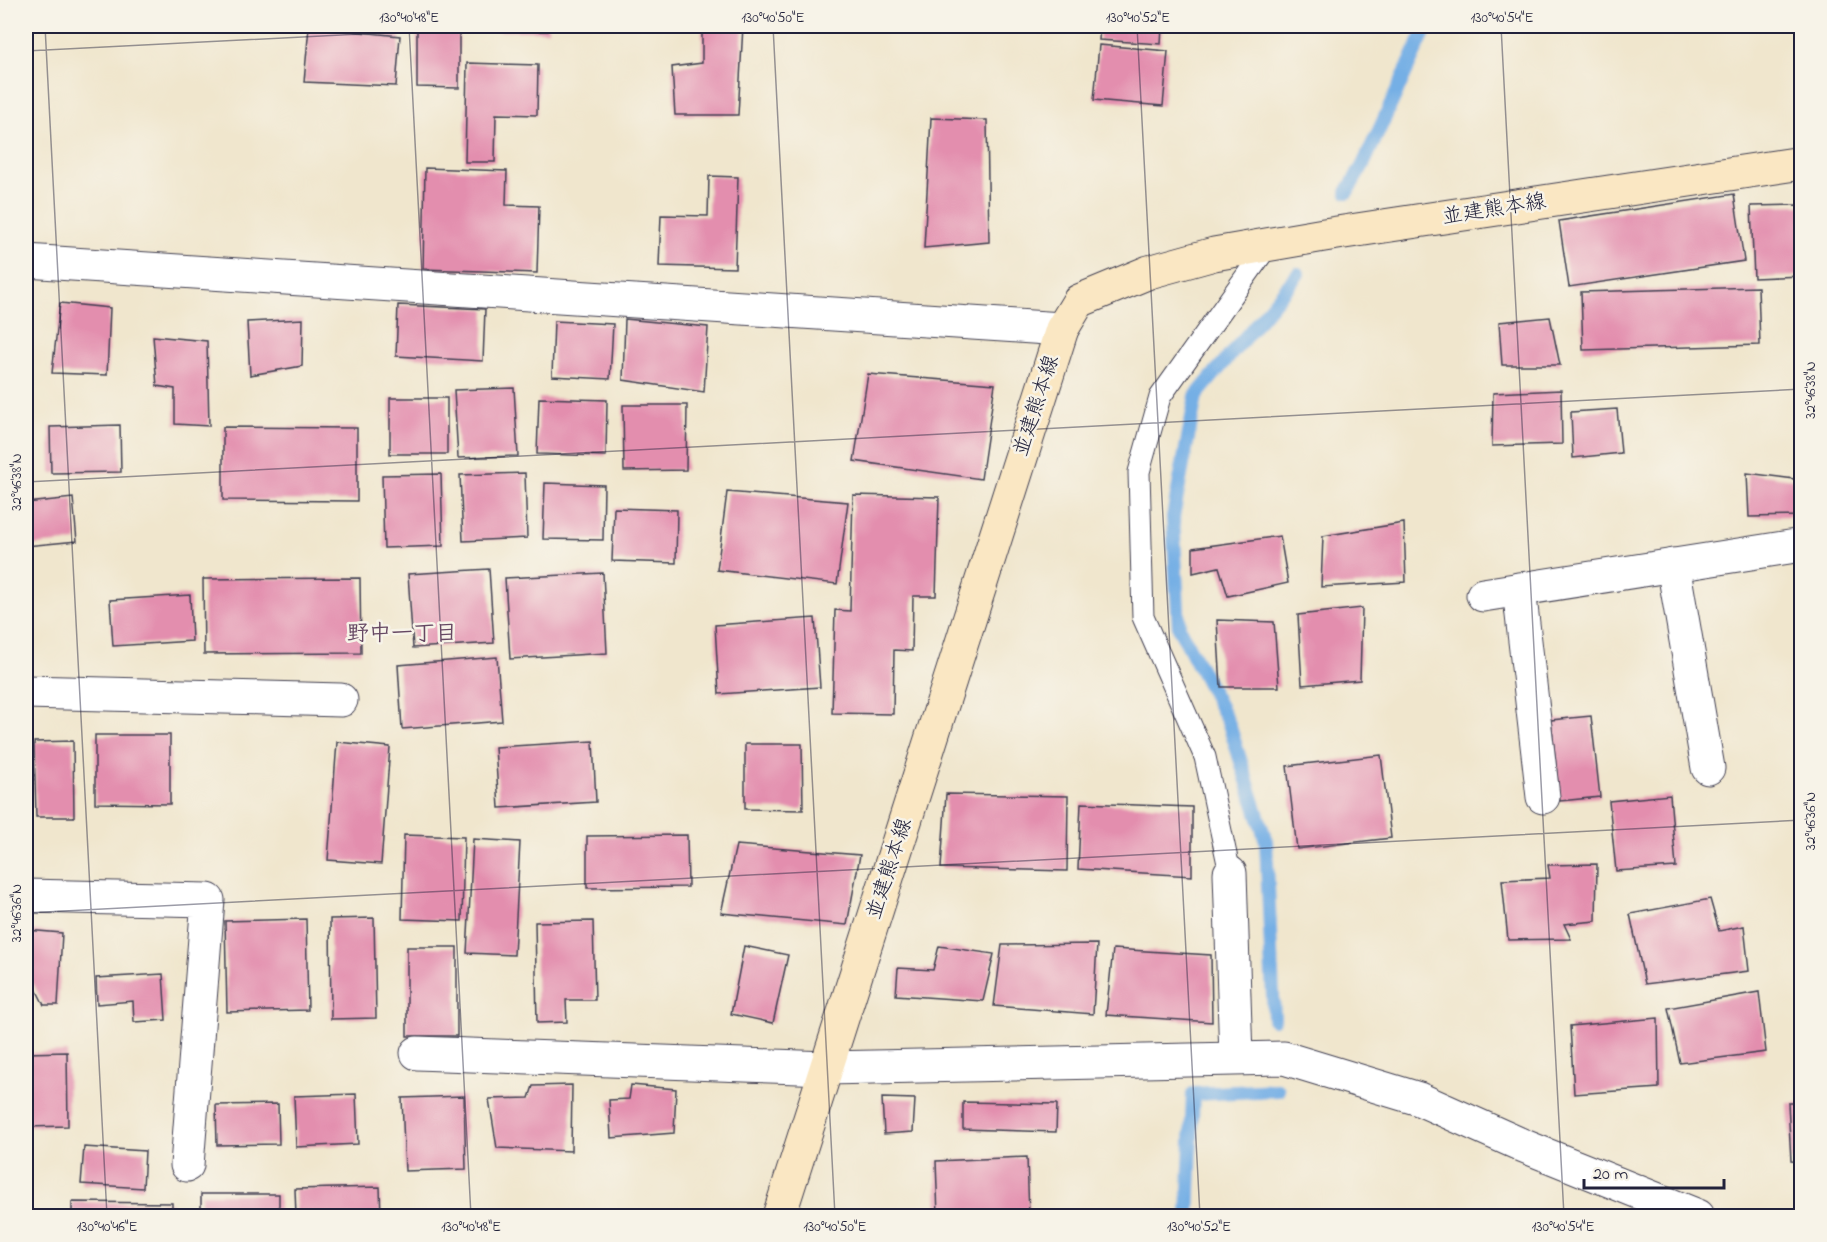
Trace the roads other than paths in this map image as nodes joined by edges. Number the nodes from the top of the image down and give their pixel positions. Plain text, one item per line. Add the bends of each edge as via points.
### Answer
1 (1802, 163) edge
2 (1269, 244) junction
3 (26, 261) edge
4 (1062, 329) junction
5 (1802, 545) edge
6 (1673, 565) junction
7 (1519, 589) junction
8 (1483, 595) dead end
9 (26, 692) edge
10 (341, 700) dead end
11 (1708, 768) dead end
12 (1543, 797) dead end
13 (1230, 873) joint
14 (26, 896) edge
15 (417, 1053) dead end
16 (1236, 1058) junction
17 (826, 1068) junction
18 (187, 1165) dead end
19 (779, 1216) edge
20 (1698, 1216) edge

1 - 2 main road, 並建熊本線
2 - 4 main road, 並建熊本線 via 1149,272 1079,301
2 - 13 lane via 1160,398 1139,472 1143,617 1205,758
3 - 4 street
4 - 17 main road, 並建熊本線
5 - 6 street
6 - 7 street
6 - 11 street
7 - 8 street
7 - 12 street
9 - 10 street
13 - 16 street
14 - 18 street via 208,900
15 - 17 street
16 - 17 street
16 - 20 street via 1284,1058 1419,1099
17 - 19 main road, 並建熊本線

